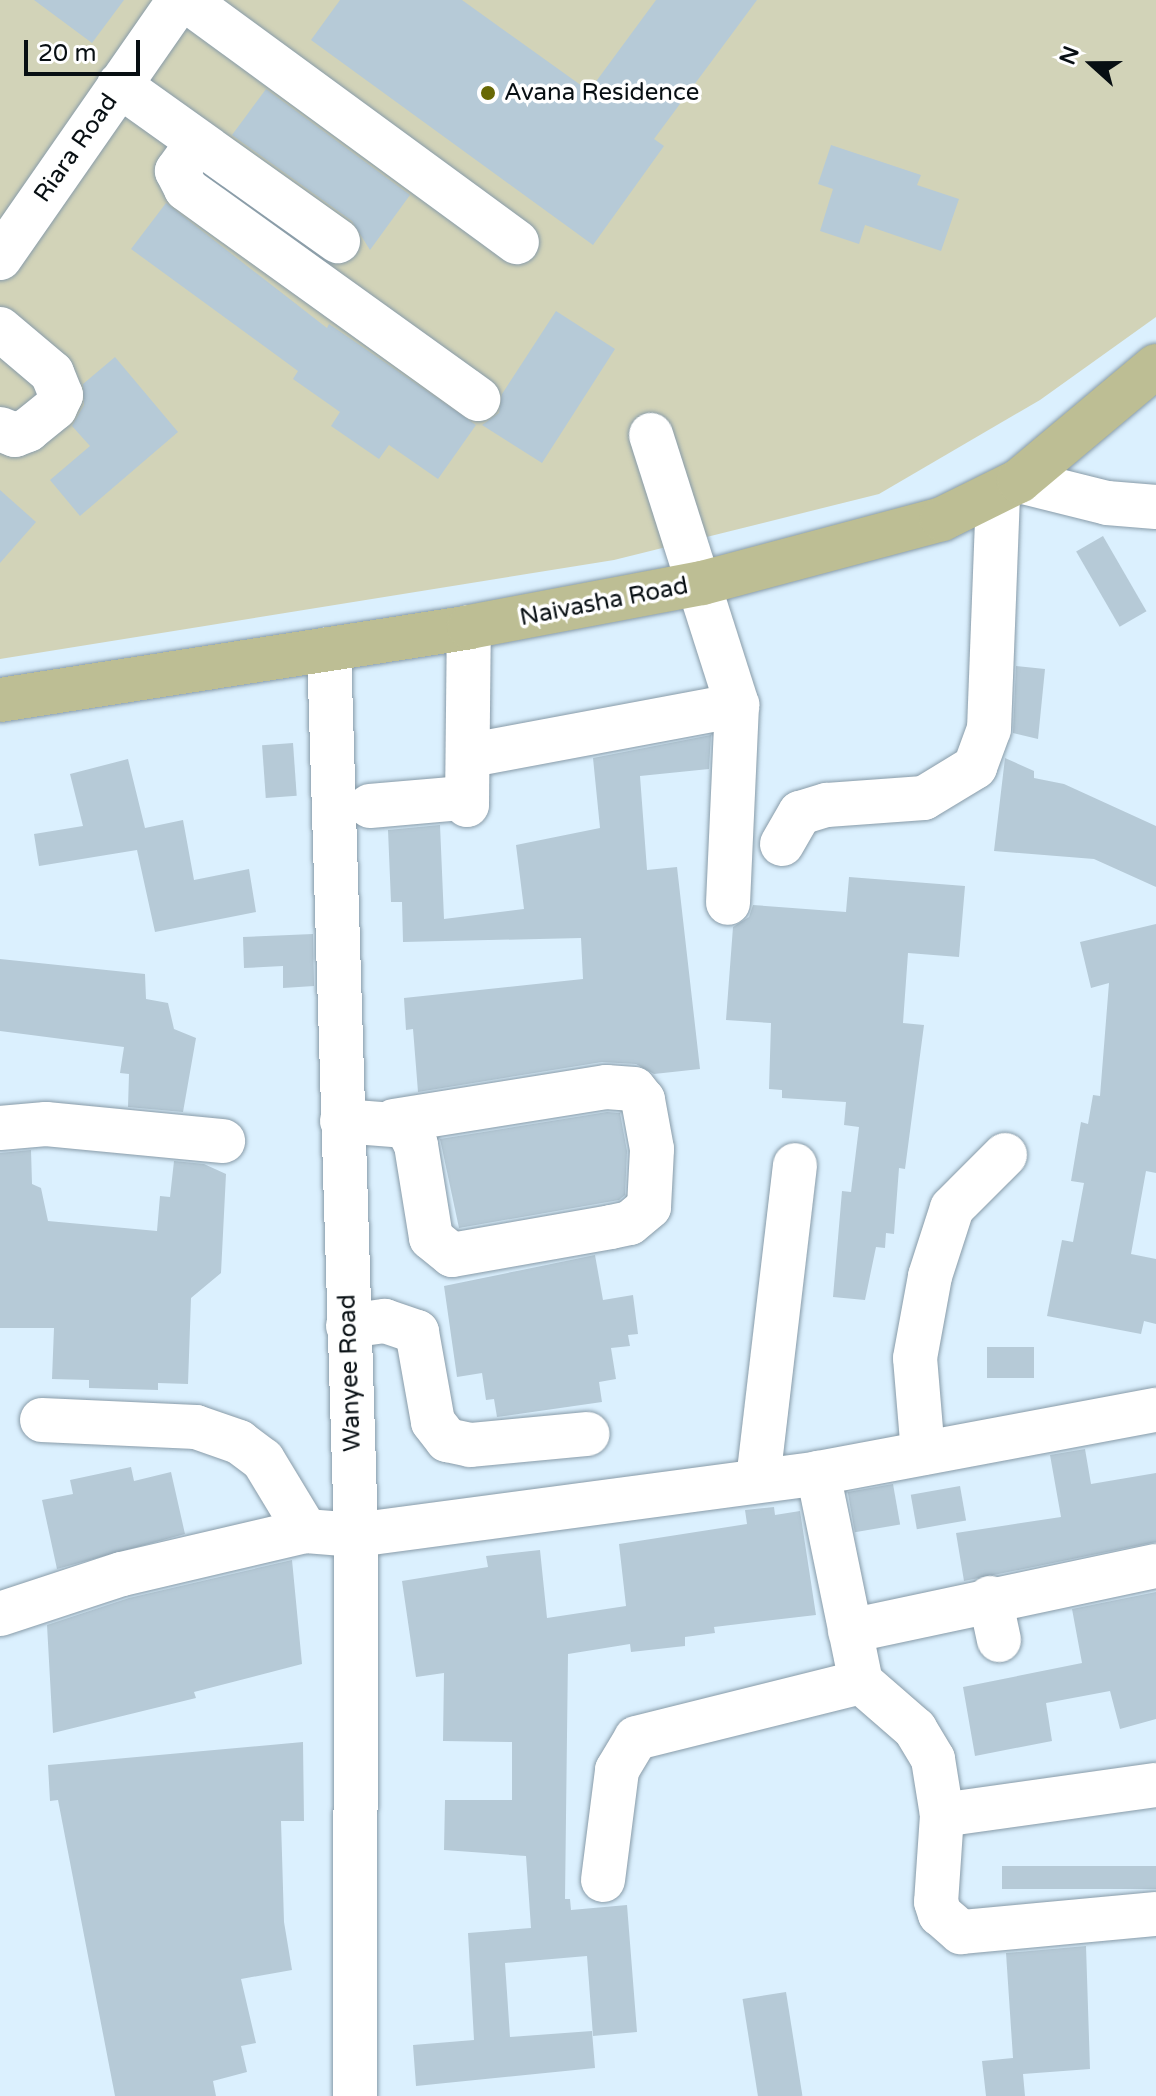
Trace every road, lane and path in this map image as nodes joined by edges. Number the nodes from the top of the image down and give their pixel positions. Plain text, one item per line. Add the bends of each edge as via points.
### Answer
1 (179, 0) edge
2 (186, 0) edge
3 (119, 85) junction
4 (198, 142) junction
5 (338, 241) dead end
6 (517, 242) dead end
7 (3, 248) edge
8 (0, 329) edge
9 (1156, 366) edge
10 (478, 399) dead end
11 (0, 429) edge
12 (651, 435) dead end
13 (1009, 487) junction
14 (1156, 507) edge
15 (702, 583) junction
16 (469, 627) junction
17 (329, 649) junction
18 (0, 700) edge
19 (737, 705) junction
20 (471, 755) junction
21 (370, 806) dead end
22 (782, 844) dead end
23 (728, 903) dead end
24 (342, 1121) junction
25 (394, 1121) junction
26 (0, 1128) edge
27 (223, 1141) dead end
28 (1005, 1155) dead end
29 (795, 1165) dead end
30 (348, 1326) junction
31 (1156, 1410) edge
32 (42, 1420) dead end
33 (587, 1434) dead end
34 (923, 1453) junction
35 (818, 1473) junction
36 (758, 1480) junction
37 (306, 1531) junction
38 (356, 1535) junction
39 (1156, 1566) edge
40 (0, 1614) edge
41 (850, 1631) junction
42 (861, 1682) junction
43 (1156, 1785) edge
44 (942, 1815) junction
45 (603, 1880) dead end
46 (1156, 1914) edge
47 (355, 2096) edge

1 - 3 street, Riara Road
2 - 6 street
3 - 4 street
3 - 7 street, Riara Road
4 - 5 street
4 - 10 street via 177,171 186,189
8 - 11 street via 52,373 61,395 55,408 28,430 15,435
9 - 13 main road, Naivasha Road
12 - 15 street
13 - 14 street
13 - 15 main road, Naivasha Road via 942,519
13 - 22 street via 989,729 975,767 924,798 827,805 800,813
15 - 16 main road, Naivasha Road
15 - 19 street
16 - 17 main road, Naivasha Road
16 - 20 street
17 - 18 main road, Naivasha Road
17 - 24 street, Wanyee Road
19 - 20 street
19 - 23 street
20 - 21 street via 467,805 461,798
24 - 25 street
24 - 30 street, Wanyee Road
25 - 25 street via 414,1136 431,1238 452,1255 630,1223 649,1207 652,1149 643,1100 634,1089 606,1087
26 - 27 street via 46,1124
28 - 34 street via 952,1208 930,1276 915,1358
29 - 36 street
30 - 33 street via 385,1321 417,1332 433,1422 447,1440 470,1445
30 - 38 street, Wanyee Road
31 - 34 street
32 - 37 street via 196,1427 239,1442 263,1460
34 - 35 street
35 - 36 street
35 - 41 street
36 - 38 street
37 - 38 street
37 - 40 street via 122,1574
38 - 47 street, Wanyee Road
39 - 41 street via 994,1619
41 - 42 street
42 - 44 street via 928,1745
42 - 45 street via 636,1738 617,1770
43 - 44 street
44 - 46 street via 936,1902 940,1914 961,1932

